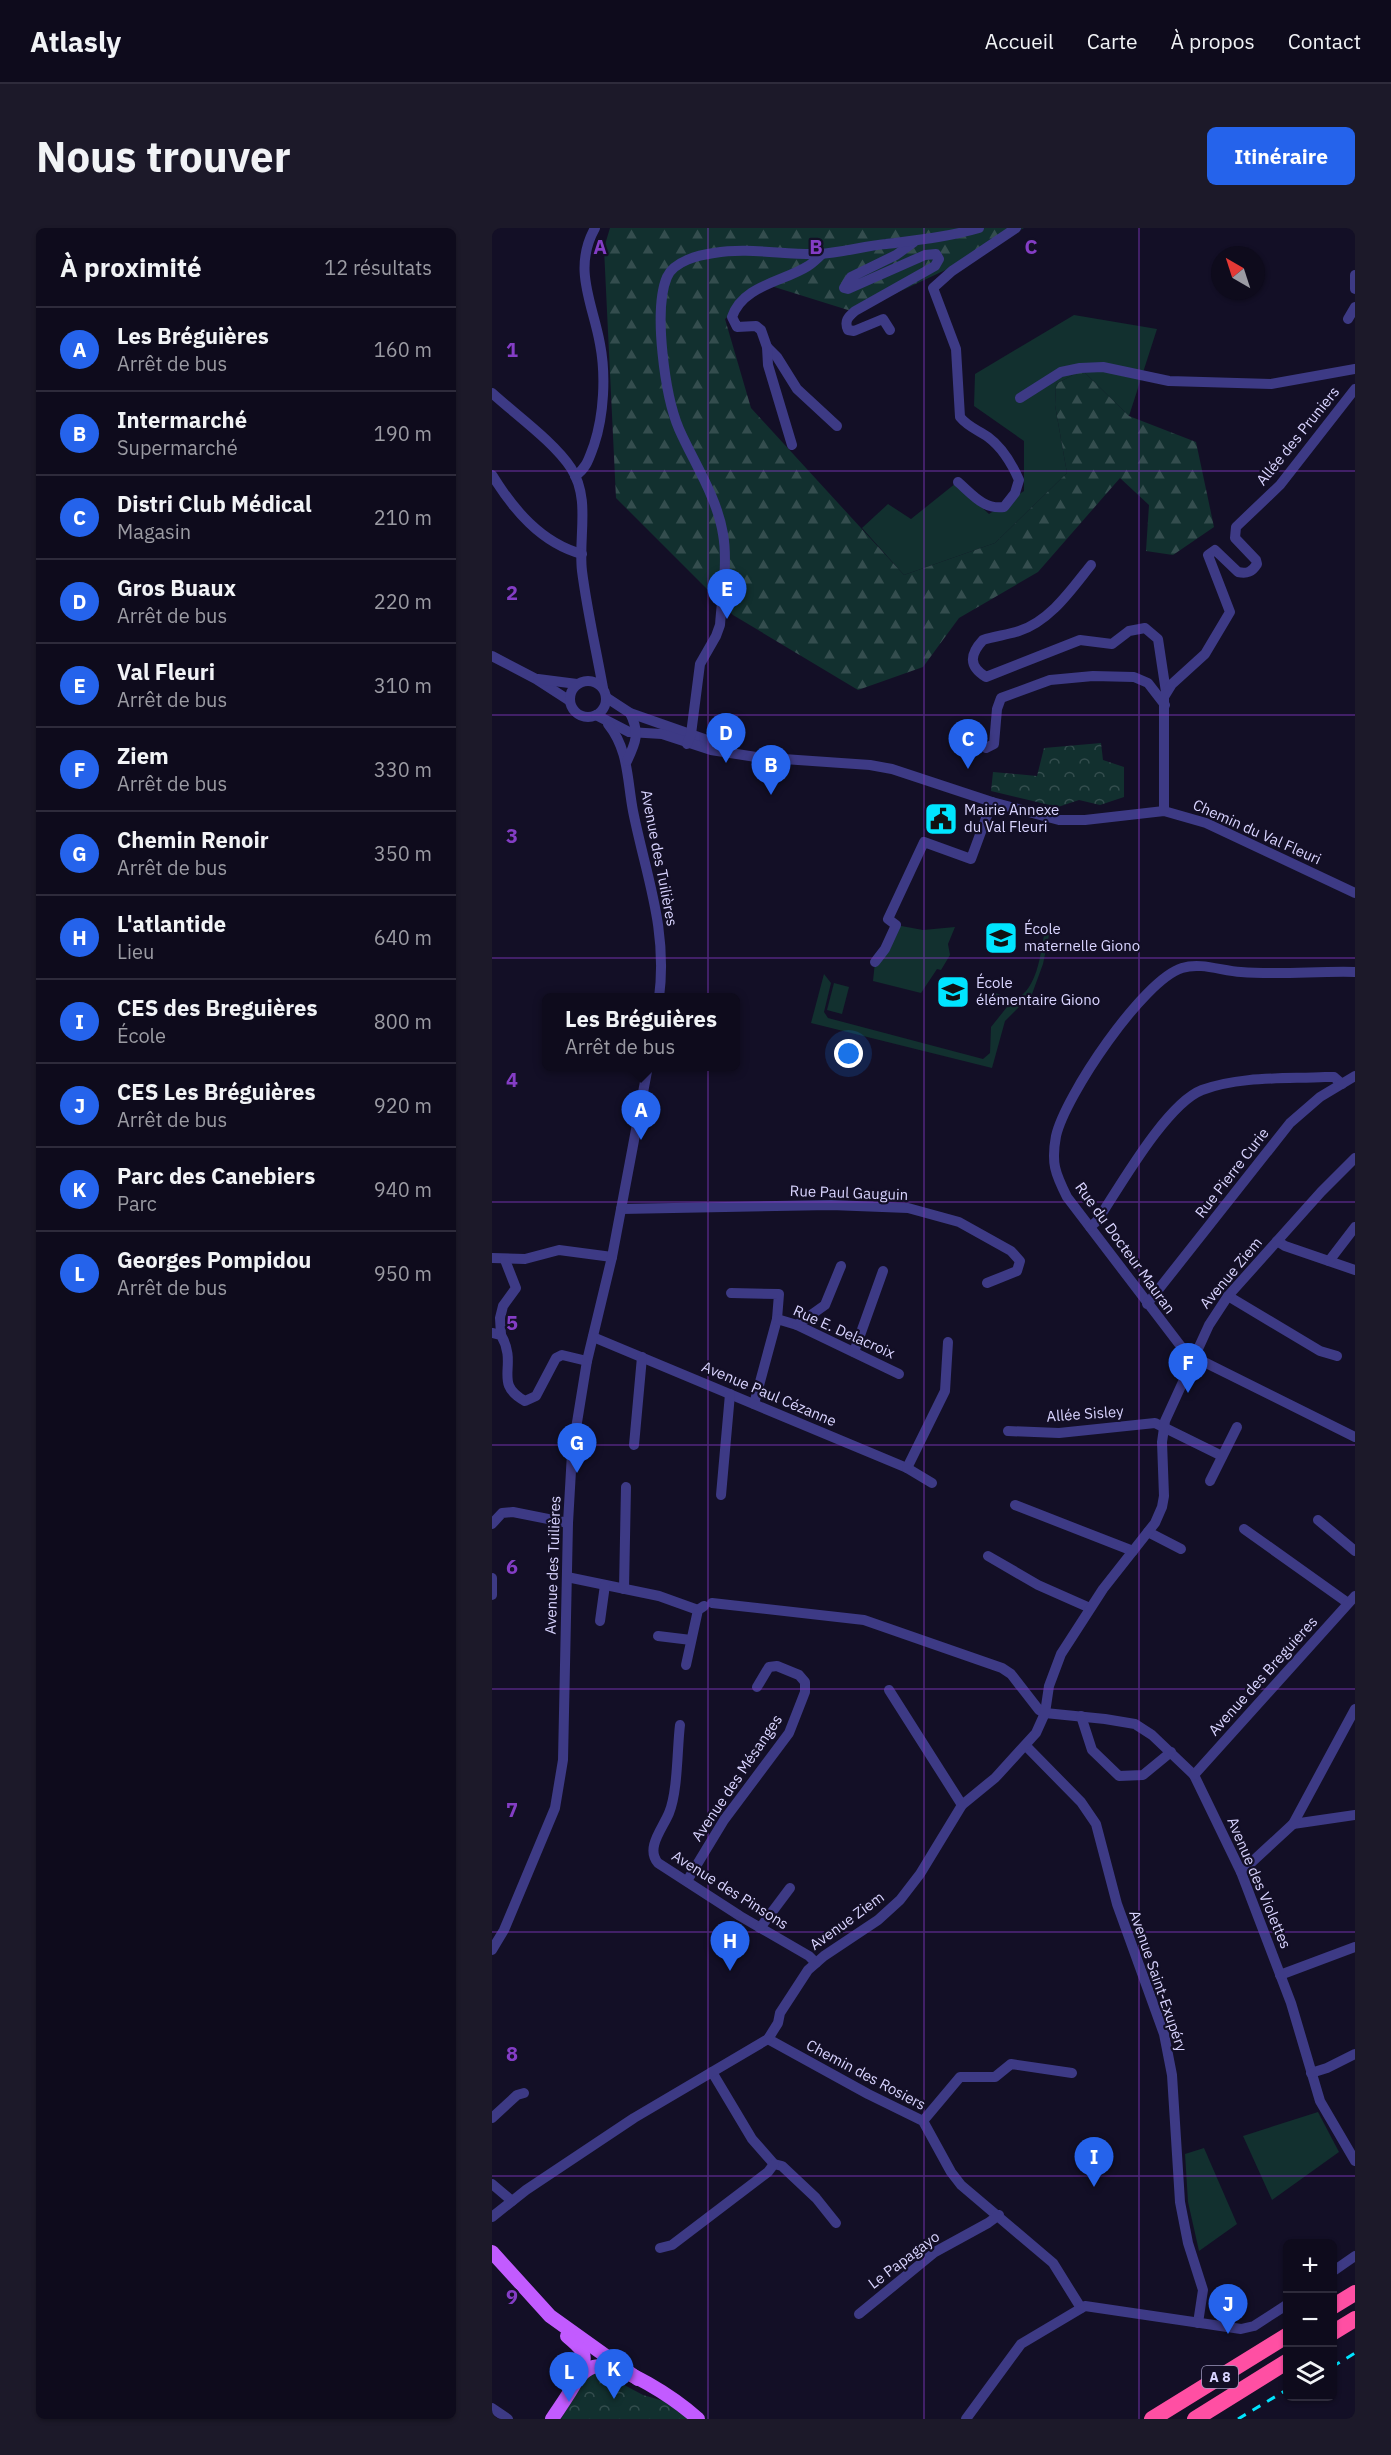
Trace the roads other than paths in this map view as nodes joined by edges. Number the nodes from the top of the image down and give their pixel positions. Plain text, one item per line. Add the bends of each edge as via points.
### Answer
1 (595, 228) edge
2 (980, 228) edge
3 (1016, 228) edge
4 (914, 242) junction
5 (822, 254) junction
6 (1355, 275) edge
7 (1355, 289) edge
8 (1355, 307) edge
9 (1348, 319) dead end
10 (890, 330) dead end
11 (767, 347) junction
12 (1355, 369) edge
13 (1355, 389) edge
14 (492, 393) edge
15 (1020, 398) dead end
16 (837, 426) dead end
17 (792, 446) dead end
18 (492, 475) edge
19 (575, 476) junction
20 (958, 482) dead end
21 (582, 555) junction
22 (1091, 566) dead end
23 (492, 656) edge
24 (597, 658) junction
25 (536, 679) junction
26 (581, 682) junction
27 (1166, 692) junction
28 (605, 693) junction
29 (570, 701) junction
30 (1165, 705) junction
31 (630, 713) junction
32 (601, 718) junction
33 (637, 733) junction
34 (689, 739) junction
35 (986, 748) dead end
36 (627, 761) junction
37 (992, 802) junction
38 (1164, 811) junction
39 (1355, 893) edge
40 (875, 962) dead end
41 (1355, 972) edge
42 (659, 993) edge
43 (647, 1071) edge
44 (1355, 1076) edge
45 (1342, 1084) junction
46 (1355, 1158) edge
47 (621, 1209) junction
48 (1090, 1227) junction
49 (1355, 1227) edge
50 (1277, 1241) junction
51 (612, 1257) junction
52 (492, 1258) edge
53 (505, 1260) junction
54 (1329, 1261) junction
55 (841, 1266) dead end
56 (1355, 1270) edge
57 (883, 1271) dead end
58 (987, 1283) dead end
59 (731, 1293) dead end
60 (1228, 1296) junction
61 (1147, 1304) junction
62 (777, 1319) junction
63 (797, 1325) junction
64 (497, 1334) edge
65 (593, 1337) junction
66 (948, 1342) dead end
67 (854, 1352) junction
68 (1337, 1356) dead end
69 (642, 1357) junction
70 (1194, 1358) junction
71 (587, 1361) junction
72 (899, 1374) dead end
73 (730, 1394) junction
74 (754, 1404) junction
75 (1164, 1427) junction
76 (1237, 1427) dead end
77 (1008, 1431) dead end
78 (1355, 1437) edge
79 (633, 1445) dead end
80 (1222, 1456) junction
81 (907, 1468) junction
82 (1210, 1481) dead end
83 (932, 1483) dead end
84 (626, 1487) dead end
85 (722, 1495) dead end
86 (1015, 1505) dead end
87 (1318, 1520) dead end
88 (493, 1521) edge
89 (568, 1523) junction
90 (1244, 1529) dead end
91 (1148, 1532) junction
92 (1181, 1549) dead end
93 (1133, 1551) junction
94 (1355, 1551) edge
95 (988, 1557) dead end
96 (567, 1577) junction
97 (492, 1578) edge
98 (605, 1585) junction
99 (624, 1589) junction
100 (492, 1595) edge
101 (1352, 1600) edge
102 (705, 1606) junction
103 (1090, 1608) junction
104 (600, 1621) dead end
105 (658, 1636) dead end
106 (691, 1640) junction
107 (686, 1665) dead end
108 (757, 1687) dead end
109 (889, 1690) dead end
110 (1355, 1709) edge
111 (1045, 1713) junction
112 (1081, 1716) junction
113 (680, 1725) dead end
114 (1026, 1746) junction
115 (1171, 1752) junction
116 (1194, 1775) junction
117 (962, 1805) junction
118 (1355, 1815) edge
119 (1293, 1824) junction
120 (1241, 1872) junction
121 (687, 1881) junction
122 (790, 1888) dead end
123 (760, 1928) junction
124 (1355, 1947) edge
125 (492, 1950) edge
126 (816, 1963) junction
127 (1280, 1975) junction
128 (768, 2039) junction
129 (1355, 2054) edge
130 (712, 2073) junction
131 (1072, 2073) dead end
132 (1311, 2073) junction
133 (524, 2092) dead end
134 (492, 2118) edge
135 (923, 2121) junction
136 (1355, 2160) edge
137 (774, 2164) junction
138 (492, 2184) edge
139 (512, 2200) junction
140 (999, 2215) junction
141 (492, 2217) edge
142 (836, 2223) dead end
143 (660, 2248) dead end
144 (492, 2252) edge
145 (1355, 2256) edge
146 (1337, 2269) edge
147 (1355, 2293) edge
148 (1337, 2304) edge
149 (1283, 2307) edge
150 (1082, 2308) junction
151 (859, 2313) dead end
152 (550, 2316) junction
153 (1355, 2319) edge
154 (1198, 2323) junction
155 (1337, 2330) edge
156 (1283, 2337) edge
157 (1283, 2364) edge
158 (578, 2378) junction
159 (638, 2379) junction
160 (492, 2408) edge
161 (508, 2419) edge
162 (552, 2419) edge
163 (698, 2419) edge
164 (966, 2419) edge
165 (1152, 2419) edge
166 (1195, 2419) edge

1 - 19 street via 587,248 585,286 601,348 601,415 586,466
2 - 4 street
3 - 20 street via 952,270 933,288 956,349 960,417 990,438 1009,459 1019,480 1004,507 993,508
4 - 5 street
4 - 10 street via 844,284 848,289 925,255 936,254 939,259 935,266 847,318 848,330 883,319
5 - 11 street via 808,266 768,282 734,310 733,323 737,327 756,326
5 - 34 street via 714,253 676,266 667,276 662,321 666,382 680,429 719,520 724,547 720,625 700,664
6 - 7 street
8 - 9 street
11 - 16 street via 797,389
11 - 17 street via 768,365
12 - 15 street, Allée des Pruniers via 1271,384 1169,381 1103,367 1080,368 1061,372
13 - 27 street, Allée des Pruniers via 1280,485 1236,527 1235,538 1256,560 1253,570 1238,572 1215,550 1208,555 1230,612 1205,654
14 - 19 street via 559,454
18 - 21 street via 518,513 556,543
19 - 21 street via 583,501
21 - 24 street
22 - 27 street via 1061,602 1033,626 983,640 971,662 986,677 1080,640 1112,644 1129,631 1144,628 1158,639
23 - 25 street
24 - 26 street via 594,668
24 - 28 street
25 - 26 street
25 - 29 street
26 - 28 street via 596,682
26 - 29 street via 570,694
27 - 30 street
28 - 31 street, Chemin du Val Fleuri
28 - 32 street
29 - 32 street via 578,714
30 - 35 street via 1148,683 1134,677 1050,680 1001,698 994,744
30 - 38 street
31 - 33 street
31 - 34 street, Chemin du Val Fleuri
32 - 33 street, Chemin du Val Fleuri
32 - 36 street, Avenue des Tuilières via 616,734
33 - 34 street, Chemin du Val Fleuri
33 - 36 street, Avenue des Tuilières
34 - 37 street, Chemin du Val Fleuri via 756,757 892,769
36 - 42 street, Avenue des Tuilières via 633,812 657,911 661,948
37 - 38 street, Chemin du Val Fleuri via 1069,821
37 - 40 street via 971,859 924,842 888,919 896,925
38 - 39 street, Chemin du Val Fleuri via 1206,823
41 - 48 street, Rue du Docteur Mauran via 1241,972 1197,966 1171,972 1159,981 1117,1029 1082,1079 1057,1135 1054,1171 1067,1197
43 - 47 street, Avenue des Tuilières
44 - 45 street, Rue Pierre Curie
45 - 48 street via 1334,1077 1325,1077 1231,1083 1200,1091 1168,1118
45 - 61 street, Rue Pierre Curie via 1320,1097 1290,1124
46 - 50 street, Avenue Ziem
47 - 51 street, Avenue des Tuilières
47 - 58 street, Rue Paul Gauguin via 831,1205 908,1208 959,1222 1011,1251 1020,1261 1017,1271
48 - 61 street, Rue du Docteur Mauran
49 - 54 street
50 - 54 street
50 - 60 street, Avenue Ziem
51 - 53 street via 559,1250
51 - 65 street, Avenue des Tuilières
52 - 53 street
53 - 64 street via 516,1288 503,1306
54 - 56 street
55 - 63 street via 825,1305
57 - 67 street
59 - 62 street via 779,1294
60 - 68 street via 1320,1351
60 - 70 street, Avenue Ziem
61 - 70 street, Rue du Docteur Mauran via 1179,1347
62 - 63 street, Rue E. Delacroix
62 - 74 street
63 - 67 street, Rue E. Delacroix
64 - 71 street via 507,1349 502,1374 504,1388 525,1401 536,1396 552,1362 562,1354
65 - 69 street, Avenue Paul Cézanne
65 - 71 street, Avenue des Tuilières
66 - 81 street via 945,1391
67 - 72 street, Rue E. Delacroix
69 - 73 street, Avenue Paul Cézanne
69 - 79 street
70 - 75 street, Avenue Ziem
70 - 78 street, Rue du Docteur Mauran
71 - 89 street, Avenue des Tuilières via 572,1453
73 - 74 street, Avenue Paul Cézanne
73 - 85 street
74 - 81 street, Avenue Paul Cézanne
75 - 77 street, Allée Sisley via 1155,1423 1059,1433
75 - 80 street
75 - 91 street, Avenue Ziem via 1164,1496 1159,1515
76 - 80 street
80 - 82 street
81 - 83 street, Avenue Paul Cézanne
84 - 99 street
86 - 93 street
87 - 94 street
88 - 89 street via 502,1513 513,1512
89 - 96 street, Avenue des Tuilières
90 - 101 street
91 - 92 street
91 - 93 street, Avenue Ziem
93 - 103 street, Avenue Ziem
95 - 103 street
96 - 98 street
96 - 125 street, Avenue des Tuilières via 563,1760 558,1797 504,1930
97 - 100 street
98 - 99 street
98 - 104 street
99 - 102 street
101 - 116 street, Avenue des Breguieres
102 - 106 street
102 - 111 street via 864,1620 1002,1668
103 - 111 street, Avenue Ziem via 1061,1654 1049,1686
105 - 106 street
106 - 107 street
108 - 121 street, Avenue des Mésanges via 769,1667 777,1666 800,1675 806,1692 789,1733 724,1820
109 - 117 street
110 - 119 street
111 - 112 street, Avenue des Violettes
111 - 114 street, Avenue Ziem
112 - 115 street, Avenue des Violettes via 1135,1724
112 - 115 street via 1092,1750 1119,1776 1143,1775
113 - 121 street, Avenue des Pinsons via 670,1810 652,1851 658,1863
114 - 117 street, Avenue Ziem
114 - 154 street, Avenue Saint-Exupéry via 1096,1824 1117,1904 1167,2047 1180,2202 1203,2290
115 - 116 street, Avenue des Violettes
116 - 120 street, Avenue des Violettes
117 - 126 street, Avenue Ziem via 905,1895 878,1920
118 - 119 street
119 - 120 street
120 - 127 street, Avenue des Violettes
121 - 123 street, Avenue des Pinsons
122 - 123 street
123 - 126 street, Avenue des Pinsons
124 - 127 street
126 - 128 street, Avenue Ziem via 802,1977
127 - 132 street, Avenue des Violettes
128 - 130 street
128 - 135 street, Chemin des Rosiers
129 - 132 street
130 - 137 street via 739,2121
130 - 139 street via 634,2118
131 - 135 street via 1011,2064 995,2077 960,2077
132 - 136 street, Avenue des Violettes via 1323,2108
133 - 134 street
135 - 140 street, Chemin des Rosiers via 961,2185
137 - 142 street via 782,2166
137 - 143 street via 672,2245
138 - 139 street
139 - 141 street
140 - 150 street, Chemin des Rosiers via 1053,2263
140 - 151 street, Le Papagayo via 935,2252
144 - 152 main road
145 - 146 street
147 - 148 highway
149 - 154 street via 1247,2329
150 - 154 street
150 - 164 street via 1021,2344
152 - 158 main road via 582,2351 584,2360
152 - 159 main road
153 - 155 highway
156 - 165 highway, A 8
157 - 166 highway, A 8
158 - 159 main road via 585,2370 602,2366
158 - 162 main road
159 - 163 main road via 664,2392
160 - 161 street

